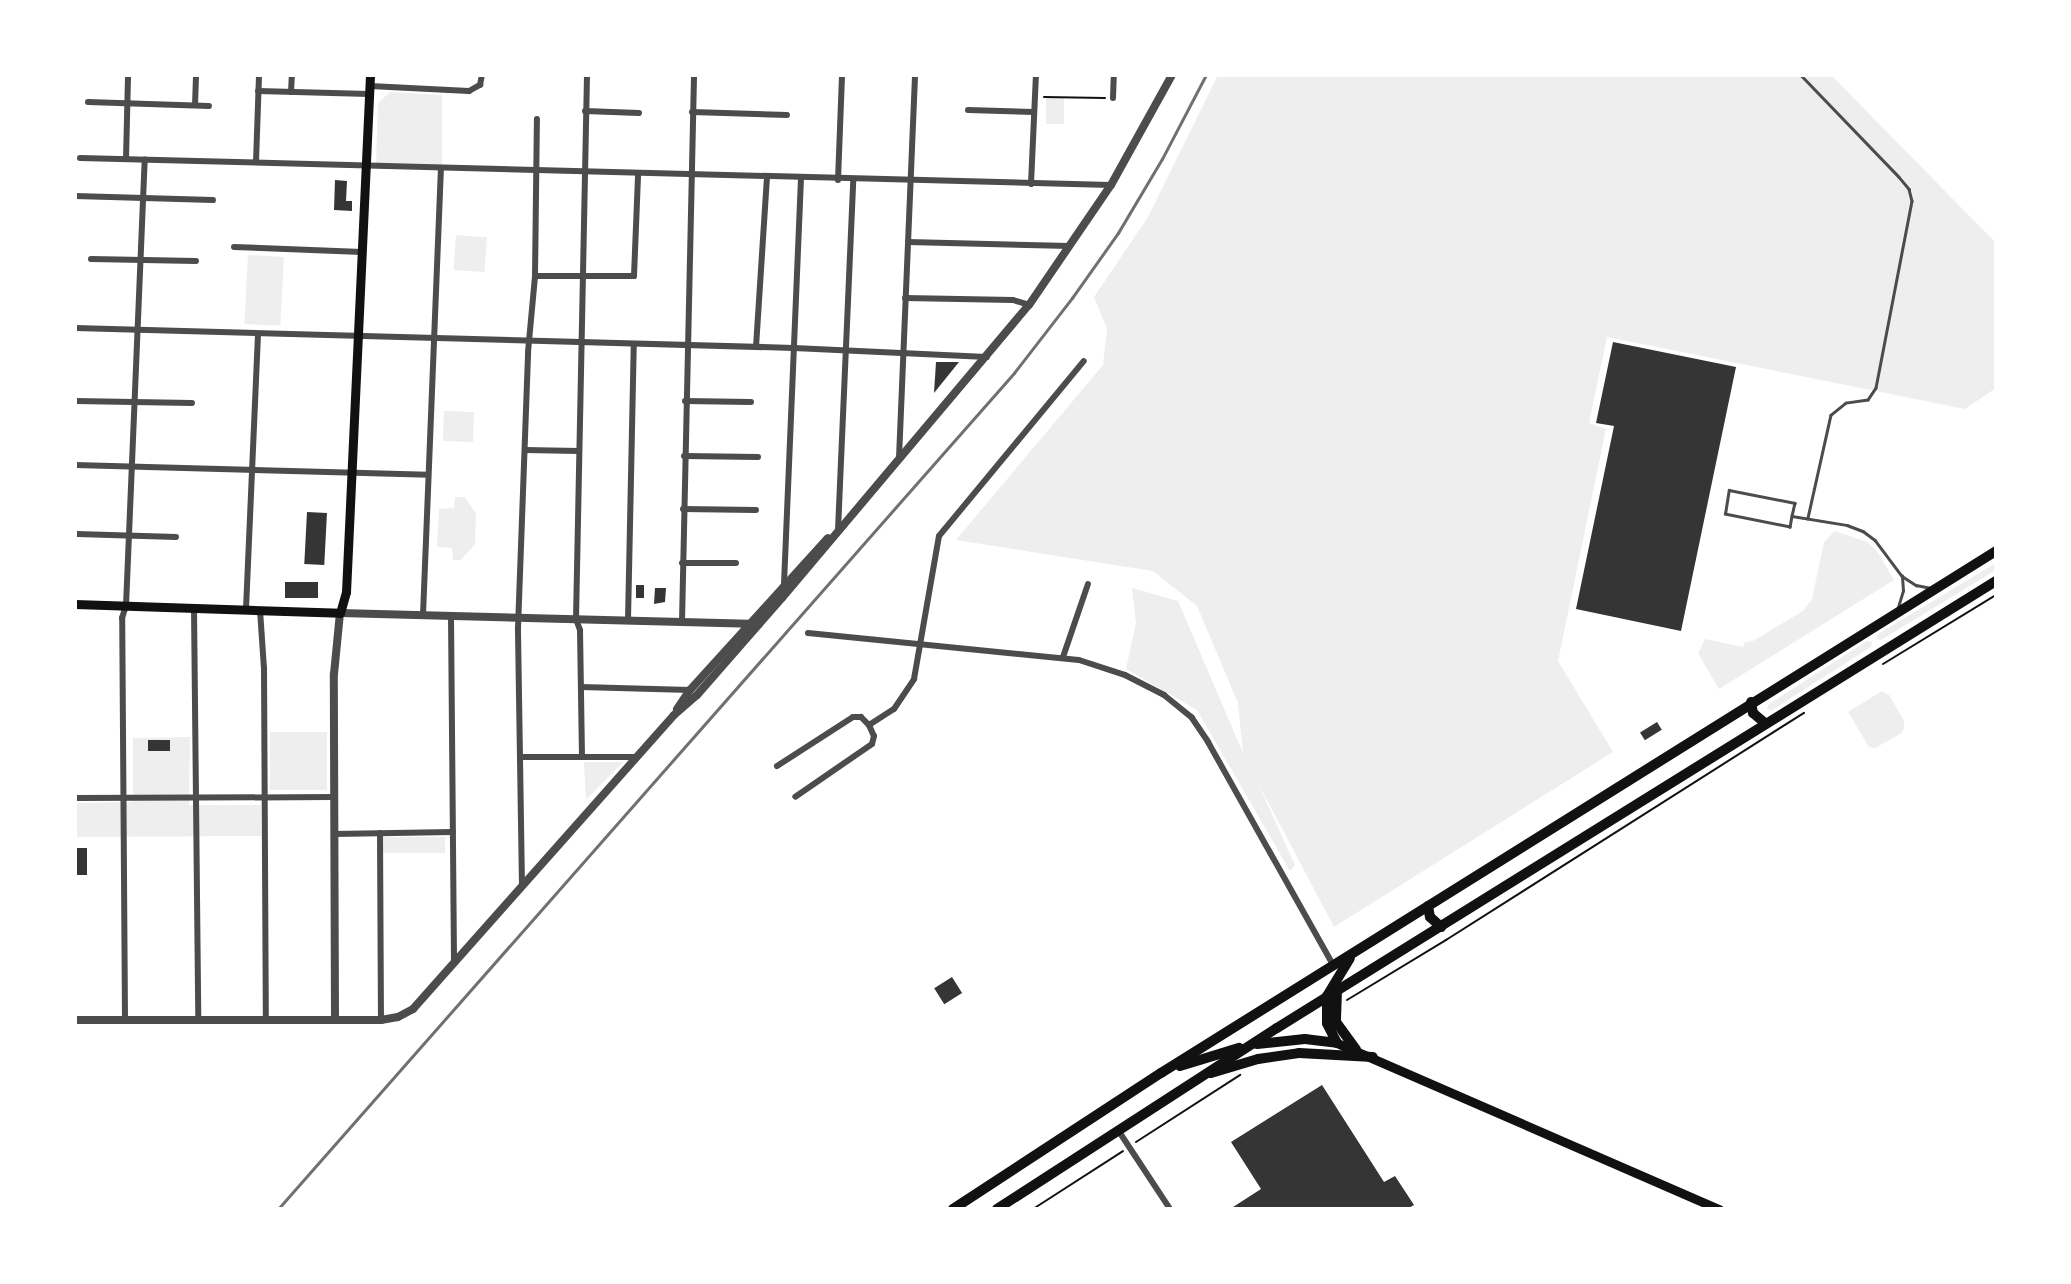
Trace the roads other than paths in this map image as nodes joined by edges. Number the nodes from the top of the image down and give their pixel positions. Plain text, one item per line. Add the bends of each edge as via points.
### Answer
1 (128, 75) edge
2 (196, 75) edge
3 (259, 75) edge
4 (292, 75) edge
5 (370, 75) edge
6 (482, 75) edge
7 (587, 75) edge
8 (694, 75) edge
9 (842, 75) edge
10 (915, 75) edge
11 (1035, 75) edge
12 (1114, 75) edge
13 (1172, 75) edge
14 (1801, 75) edge
15 (369, 90) junction
16 (258, 91) junction
17 (291, 92) junction
18 (1113, 98) road end
19 (88, 102) dead end
20 (127, 103) junction
21 (195, 105) junction
22 (209, 106) dead end
23 (968, 110) dead end
24 (585, 111) junction
25 (692, 112) junction
26 (1034, 112) junction
27 (639, 113) dead end
28 (787, 115) dead end
29 (537, 119) dead end
30 (80, 158) dead end
31 (126, 159) junction
32 (145, 159) junction
33 (256, 162) junction
34 (366, 165) junction
35 (441, 169) junction
36 (535, 172) junction
37 (583, 173) junction
38 (638, 175) junction
39 (690, 176) junction
40 (767, 178) junction
41 (801, 179) junction
42 (838, 180) junction
43 (853, 181) junction
44 (910, 182) junction
45 (1031, 184) junction
46 (1111, 186) junction
47 (75, 196) edge
48 (144, 198) junction
49 (213, 200) dead end
50 (908, 242) junction
51 (1072, 246) junction
52 (233, 247) dead end
53 (362, 252) junction
54 (91, 259) dead end
55 (141, 260) junction
56 (196, 261) dead end
57 (535, 276) junction
58 (582, 277) junction
59 (905, 298) junction
60 (1029, 306) junction
61 (75, 328) edge
62 (138, 330) junction
63 (258, 334) junction
64 (358, 337) junction
65 (434, 340) junction
66 (529, 343) junction
67 (581, 343) junction
68 (634, 345) junction
69 (685, 346) junction
70 (756, 347) junction
71 (794, 348) junction
72 (846, 351) junction
73 (903, 354) junction
74 (987, 357) junction
75 (1084, 361) dead end
76 (75, 401) edge
77 (685, 401) junction
78 (135, 402) junction
79 (751, 402) dead end
80 (192, 403) dead end
81 (525, 450) junction
82 (579, 451) junction
83 (684, 456) junction
84 (758, 457) dead end
85 (899, 458) junction
86 (75, 465) edge
87 (132, 467) junction
88 (252, 470) junction
89 (351, 472) junction
90 (428, 475) junction
91 (683, 509) junction
92 (756, 510) dead end
93 (1792, 516) junction
94 (1808, 517) junction
95 (838, 530) junction
96 (76, 534) edge
97 (129, 535) junction
98 (176, 537) dead end
99 (1996, 551) edge
100 (682, 563) junction
101 (736, 564) dead end
102 (1902, 576) junction
103 (1996, 581) edge
104 (784, 584) junction
105 (1088, 584) dead end
106 (1935, 588) junction
107 (75, 604) edge
108 (126, 606) junction
109 (194, 608) junction
110 (246, 609) junction
111 (260, 610) junction
112 (1896, 612) junction
113 (340, 613) junction
114 (423, 615) junction
115 (451, 615) junction
116 (520, 617) junction
117 (576, 619) junction
118 (628, 620) junction
119 (682, 622) junction
120 (749, 624) junction
121 (759, 624) junction
122 (808, 633) dead end
123 (922, 645) junction
124 (1063, 657) junction
125 (581, 687) junction
126 (690, 690) junction
127 (1751, 702) junction
128 (674, 715) junction
129 (1765, 723) junction
130 (869, 725) junction
131 (520, 757) junction
132 (582, 757) junction
133 (636, 757) junction
134 (777, 766) dead end
135 (265, 797) junction
136 (334, 797) junction
137 (795, 797) dead end
138 (75, 798) edge
139 (123, 798) junction
140 (196, 798) junction
141 (453, 832) junction
142 (380, 833) junction
143 (334, 834) junction
144 (522, 886) junction
145 (1428, 906) junction
146 (1441, 928) junction
147 (1354, 952) junction
148 (454, 963) junction
149 (1333, 965) junction
150 (1333, 995) junction
151 (125, 1019) junction
152 (198, 1019) junction
153 (267, 1019) junction
154 (75, 1020) edge
155 (335, 1020) junction
156 (381, 1020) junction
157 (1337, 1042) junction
158 (1250, 1045) junction
159 (1356, 1050) junction
160 (1373, 1057) junction
161 (1161, 1073) junction
162 (1203, 1075) junction
163 (1118, 1130) junction
164 (953, 1209) edge
165 (997, 1209) edge
166 (1170, 1209) edge
167 (1719, 1209) edge

1 - 20 street
2 - 21 street
3 - 16 street
4 - 17 street
5 - 15 main road
6 - 15 street via 477,88 465,91
7 - 24 street
8 - 25 street
9 - 42 street
10 - 44 street
11 - 26 street
12 - 18 street
13 - 46 street
14 - 94 lane via 1899,177 1912,201 1875,391 1868,400 1846,403 1830,415
15 - 17 street
15 - 34 main road
16 - 17 street
16 - 33 street
19 - 20 street
20 - 21 street
20 - 31 street
21 - 22 street
23 - 26 street
24 - 27 street
24 - 37 street
25 - 28 street
25 - 39 street
26 - 45 street
29 - 36 street
30 - 31 street
31 - 32 street
32 - 33 street
32 - 48 street
33 - 34 street
34 - 35 street
34 - 53 main road
35 - 36 street
35 - 65 street
36 - 37 street
36 - 57 street
37 - 38 street
37 - 58 street
38 - 39 street
38 - 58 street via 634,276
39 - 40 street
39 - 69 street
40 - 41 street
40 - 70 street
41 - 42 street
41 - 71 street
42 - 43 street
43 - 44 street
43 - 72 street
44 - 45 street
44 - 50 street
45 - 46 street
46 - 51 street
47 - 48 street
48 - 49 street
48 - 55 street
50 - 51 street
50 - 59 street
51 - 60 street
52 - 53 street
53 - 64 main road
54 - 55 street
55 - 56 street
55 - 62 street
57 - 58 street
57 - 66 street
58 - 67 street
59 - 60 street via 1013,300
59 - 73 street
60 - 74 street
61 - 62 street
62 - 63 street
62 - 78 street
63 - 64 street
63 - 88 street
64 - 65 street
64 - 89 main road
65 - 66 street
65 - 90 street
66 - 67 street
66 - 81 street
67 - 68 street
67 - 82 street
68 - 69 street
68 - 118 street
69 - 70 street
69 - 77 street
70 - 71 street
71 - 72 street
71 - 104 street
72 - 73 street
72 - 95 street
73 - 74 street
73 - 85 street
74 - 85 street
75 - 123 street via 939,536
76 - 78 street
77 - 79 street
77 - 83 street
78 - 80 street
78 - 87 street
81 - 82 street
81 - 116 street
82 - 117 street
83 - 84 street
83 - 91 street
85 - 95 street
86 - 87 street
87 - 88 street
87 - 97 street
88 - 89 street
88 - 110 street
89 - 90 street
89 - 113 main road via 346,592
90 - 114 street
91 - 92 street
91 - 100 street
93 - 93 lane via 1795,503 1729,491 1725,514 1790,527
93 - 94 lane
94 - 102 lane via 1863,531
95 - 104 street
95 - 121 street
96 - 97 street
97 - 98 street
97 - 108 street
99 - 106 main road
100 - 101 street
100 - 119 street
102 - 106 lane via 1916,585
102 - 112 lane via 1902,598
103 - 129 main road
104 - 120 street
105 - 124 street
106 - 112 main road
107 - 108 main road
108 - 109 main road
108 - 139 street via 122,618
109 - 110 main road
109 - 140 street
110 - 111 main road
111 - 113 main road
111 - 135 street
112 - 127 main road
113 - 114 street
113 - 136 street via 334,655
114 - 115 street
115 - 116 street
115 - 141 street
116 - 117 street
116 - 131 street
117 - 118 street
117 - 125 street
118 - 119 street
119 - 120 street
120 - 121 street
120 - 126 street
121 - 128 street
122 - 123 street
123 - 124 street
123 - 130 street via 908,692 894,709
124 - 149 street via 1141,682 1171,699 1192,719
125 - 126 street
125 - 132 street
126 - 128 street
127 - 129 main road via 1753,713
127 - 145 main road
128 - 133 street
129 - 146 main road
130 - 134 street via 853,716
130 - 137 street via 872,744
131 - 132 street
131 - 144 street
132 - 133 street
133 - 144 street
135 - 136 street
135 - 140 street
135 - 153 street
136 - 143 street
138 - 139 street
139 - 140 street
139 - 151 street
140 - 152 street
141 - 142 street
141 - 148 street
142 - 143 street
142 - 156 street
143 - 155 street
144 - 148 street
145 - 146 main road via 1430,917
145 - 147 main road
146 - 150 main road
147 - 149 main road
147 - 150 main road
148 - 156 street via 413,1009
149 - 161 main road
150 - 157 main road via 1327,1023
150 - 158 main road
150 - 159 main road via 1338,1027
151 - 152 street
151 - 154 street
152 - 153 street
153 - 155 street
155 - 156 street
157 - 158 main road via 1278,1040
157 - 159 main road
158 - 161 main road
158 - 162 main road
159 - 160 main road
160 - 162 main road via 1299,1053
160 - 167 main road
161 - 164 main road
162 - 163 main road
163 - 165 main road
163 - 166 street

